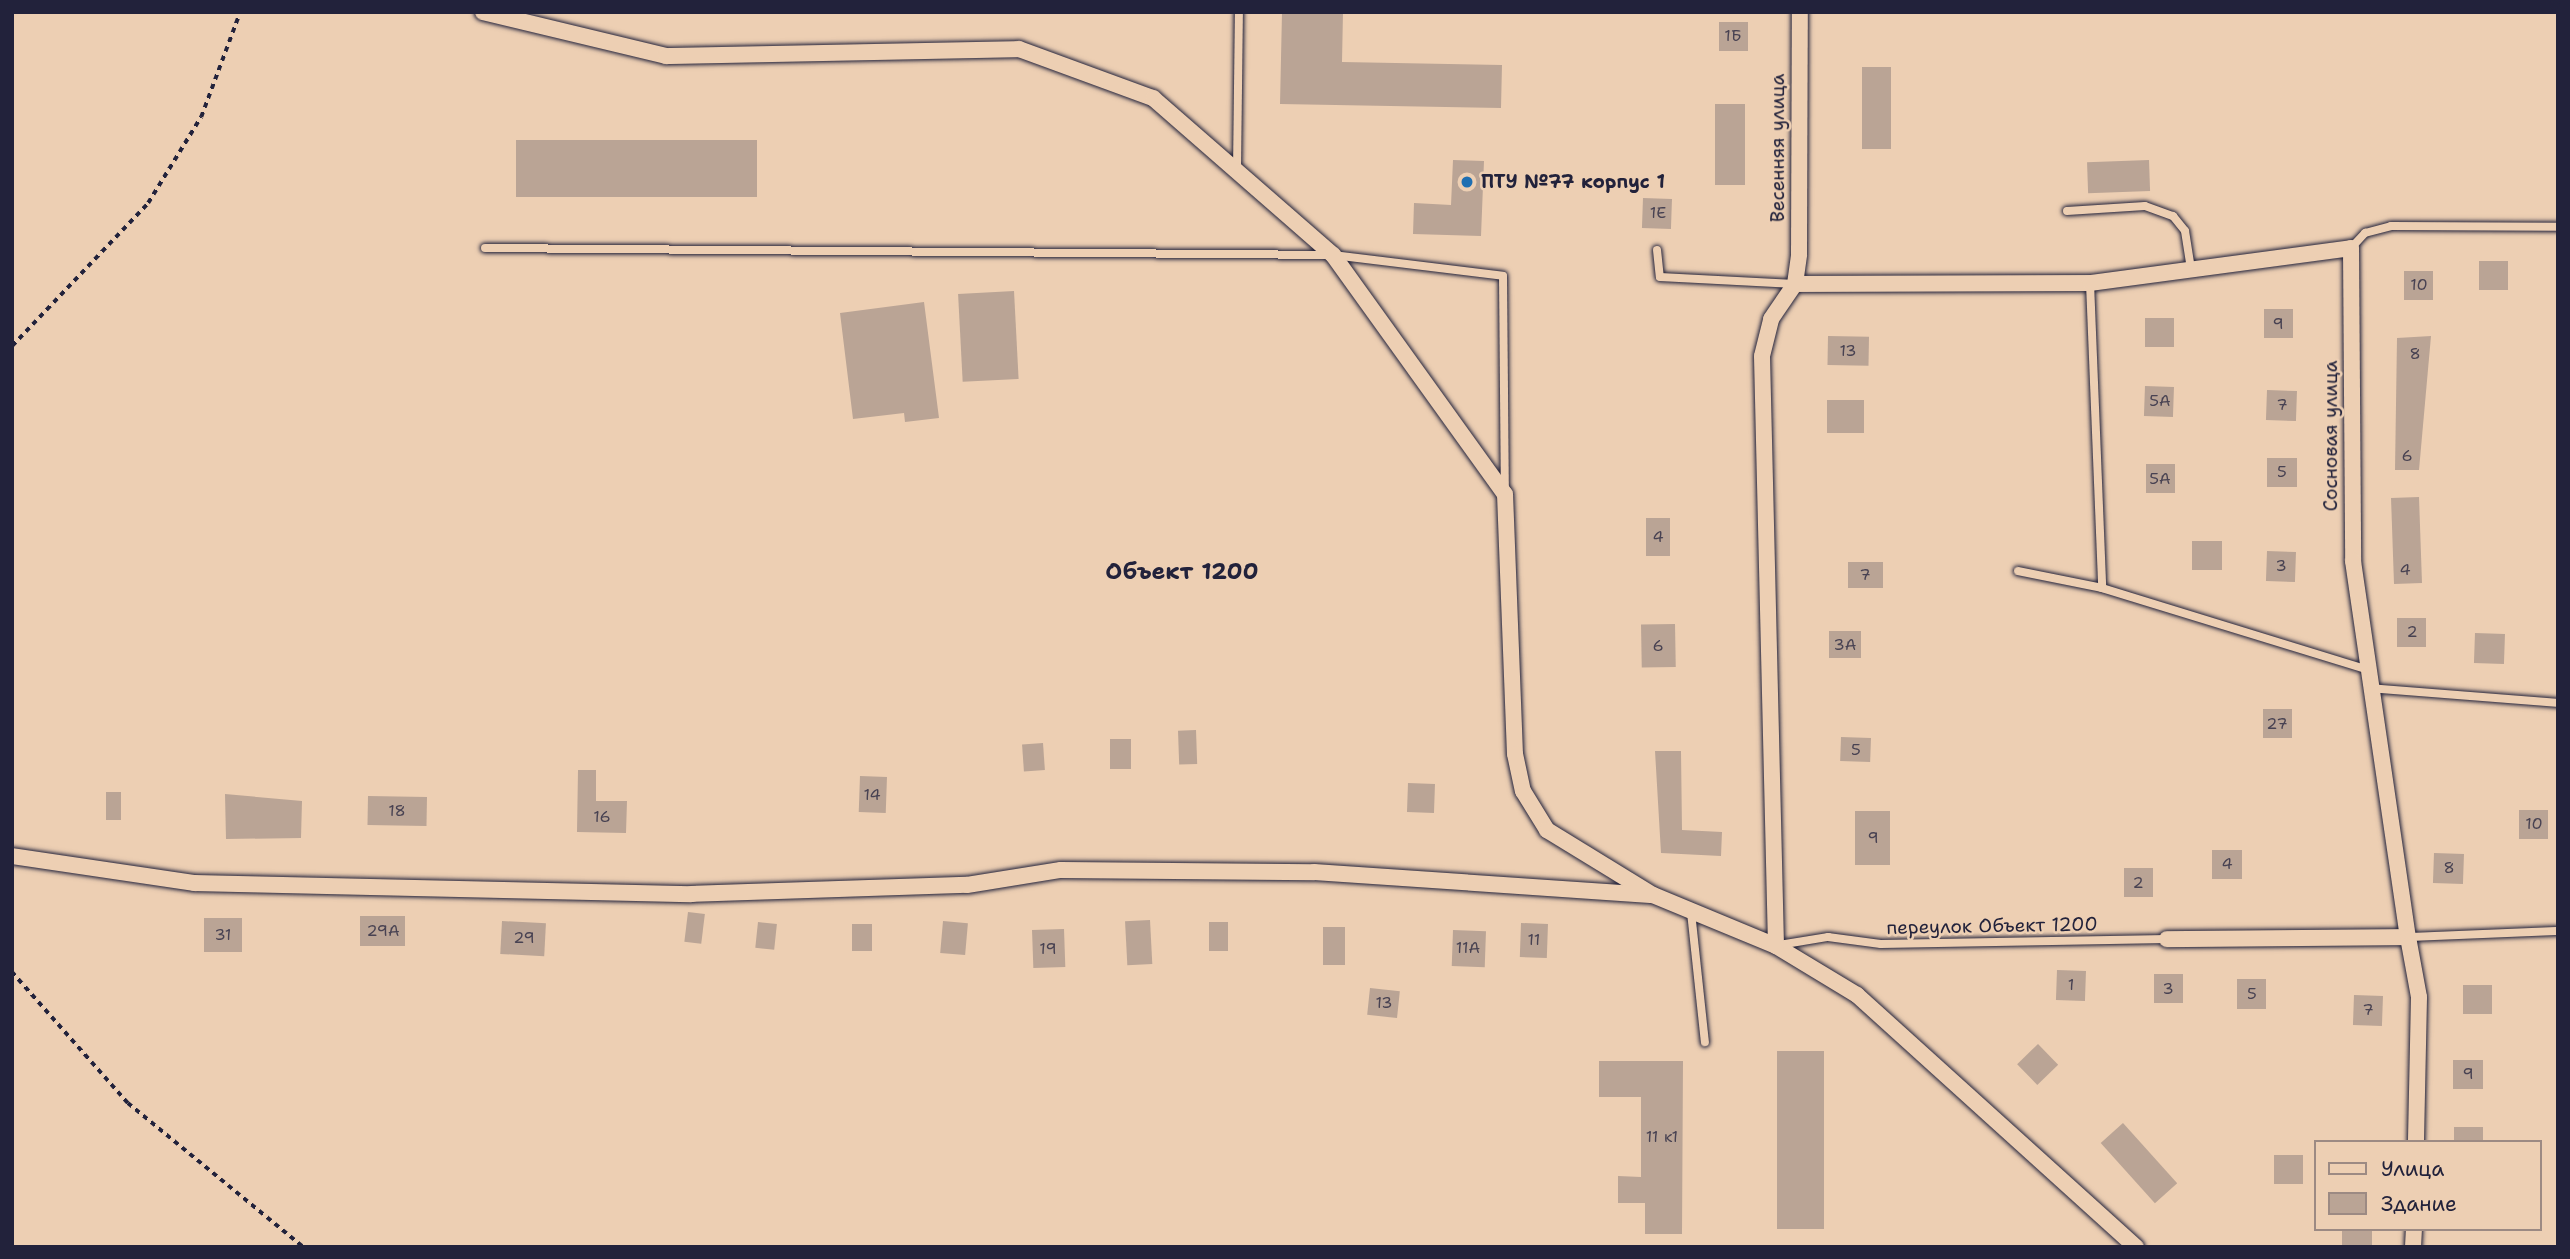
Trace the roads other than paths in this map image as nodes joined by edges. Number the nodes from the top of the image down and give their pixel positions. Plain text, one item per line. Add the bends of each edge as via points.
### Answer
1 (483, 12) edge
2 (1239, 12) edge
3 (1800, 12) edge
4 (1237, 169) junction
5 (2067, 211) dead end
6 (2558, 227) edge
7 (485, 247) dead end
8 (2351, 248) junction
9 (1657, 250) dead end
10 (1333, 254) junction
11 (2191, 269) junction
12 (2090, 283) junction
13 (1795, 284) junction
14 (1506, 494) junction
15 (2018, 571) dead end
16 (2102, 588) junction
17 (2365, 669) junction
18 (2367, 688) junction
19 (2558, 703) edge
20 (12, 856) edge
21 (1653, 895) junction
22 (1691, 912) junction
23 (2558, 931) edge
24 (2408, 937) junction
25 (2167, 939) joint
26 (1776, 946) junction
27 (1705, 1042) dead end
28 (2416, 1140) edge
29 (2136, 1247) edge

1 - 4 street via 666,56 1019,49 1153,98
2 - 4 lane
3 - 13 street, Весенняя улица
4 - 10 street
5 - 11 lane via 2145,206 2173,216 2185,231
6 - 8 lane via 2391,226 2365,233
7 - 10 lane
8 - 11 street
8 - 17 street, Сосновая улица via 2353,561
9 - 13 lane via 1660,277
10 - 14 street
10 - 14 lane via 1503,276
11 - 12 street
12 - 13 street
12 - 16 lane
13 - 26 street via 1771,319 1762,356
14 - 21 street via 1515,754 1523,791 1547,830
15 - 16 lane
16 - 17 lane
17 - 18 street, Сосновая улица
18 - 19 lane
18 - 24 street, Сосновая улица
20 - 21 street via 194,883 691,894 967,885 1061,870 1314,872
21 - 22 street
22 - 26 street
22 - 27 lane
23 - 24 lane
24 - 25 street
24 - 28 street, Сосновая улица via 2419,997
25 - 26 lane, переулок Объект 1200 via 1894,944 1828,937
26 - 29 street via 1857,995

